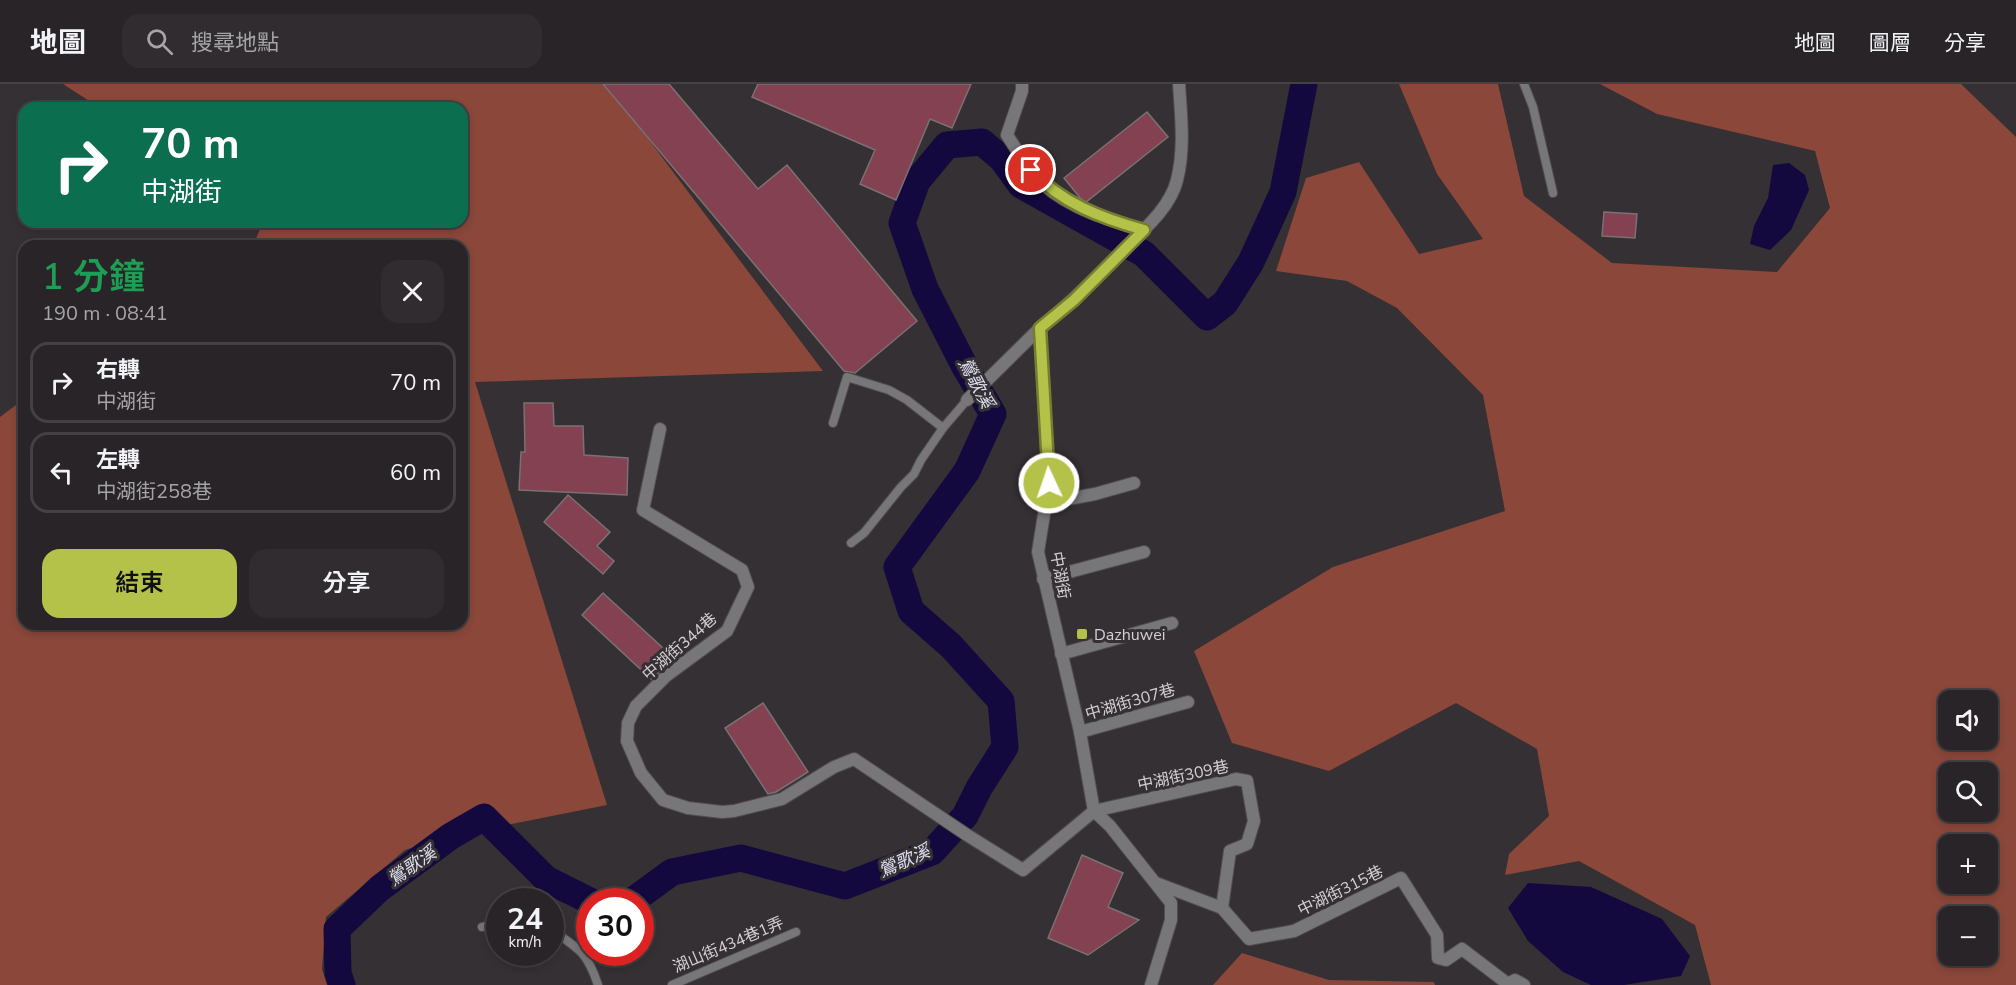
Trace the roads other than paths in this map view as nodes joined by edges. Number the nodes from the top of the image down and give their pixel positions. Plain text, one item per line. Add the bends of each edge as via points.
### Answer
1 (1022, 84) edge
2 (1179, 84) edge
3 (1524, 84) edge
4 (1553, 193) dead end
5 (1140, 234) junction
6 (1040, 328) junction
7 (967, 400) joint
8 (833, 423) dead end
9 (943, 428) junction
10 (660, 429) dead end
11 (1134, 483) dead end
12 (1046, 503) junction
13 (851, 543) dead end
14 (1144, 552) dead end
15 (1043, 579) junction
16 (1172, 623) dead end
17 (1061, 654) junction
18 (1188, 702) dead end
19 (1080, 732) junction
20 (1094, 811) junction
21 (1154, 882) junction
22 (1222, 908) junction
23 (486, 926) edge
24 (482, 927) dead end
25 (796, 932) dead end
26 (564, 939) edge
27 (598, 985) edge
28 (672, 985) edge
29 (1151, 985) edge
30 (1524, 985) edge

1 - 5 street via 1007,135 1031,170 1074,205
2 - 5 street via 1183,141 1177,182 1166,205
3 - 4 lane
5 - 6 street
6 - 7 street
6 - 12 street, 中湖街 via 1049,483
7 - 9 lane
8 - 9 lane via 847,377 889,390
9 - 13 lane via 914,474
10 - 20 street, 中湖街344巷 via 643,510 742,570 748,587 727,631 666,676 636,706 628,723 627,741 641,772 663,800 688,808 734,811 782,799 854,759 1023,870
11 - 12 street
12 - 15 street, 中湖街 via 1038,552
14 - 15 street
15 - 17 street, 中湖街
16 - 17 street
17 - 19 street, 中湖街
18 - 19 street, 中湖街307巷
19 - 20 street, 中湖街
20 - 21 street
20 - 22 street, 中湖街309巷 via 1236,779 1247,781 1254,821 1247,844 1230,851
21 - 22 street, 中湖街315巷
21 - 29 street via 1171,903 1171,920
22 - 30 street, 中湖街315巷 via 1249,939 1294,931 1401,878 1437,935 1438,958 1446,960 1462,949 1508,984 1515,980
23 - 24 lane
25 - 28 lane, 湖山街434巷1弄
26 - 27 lane via 582,951

